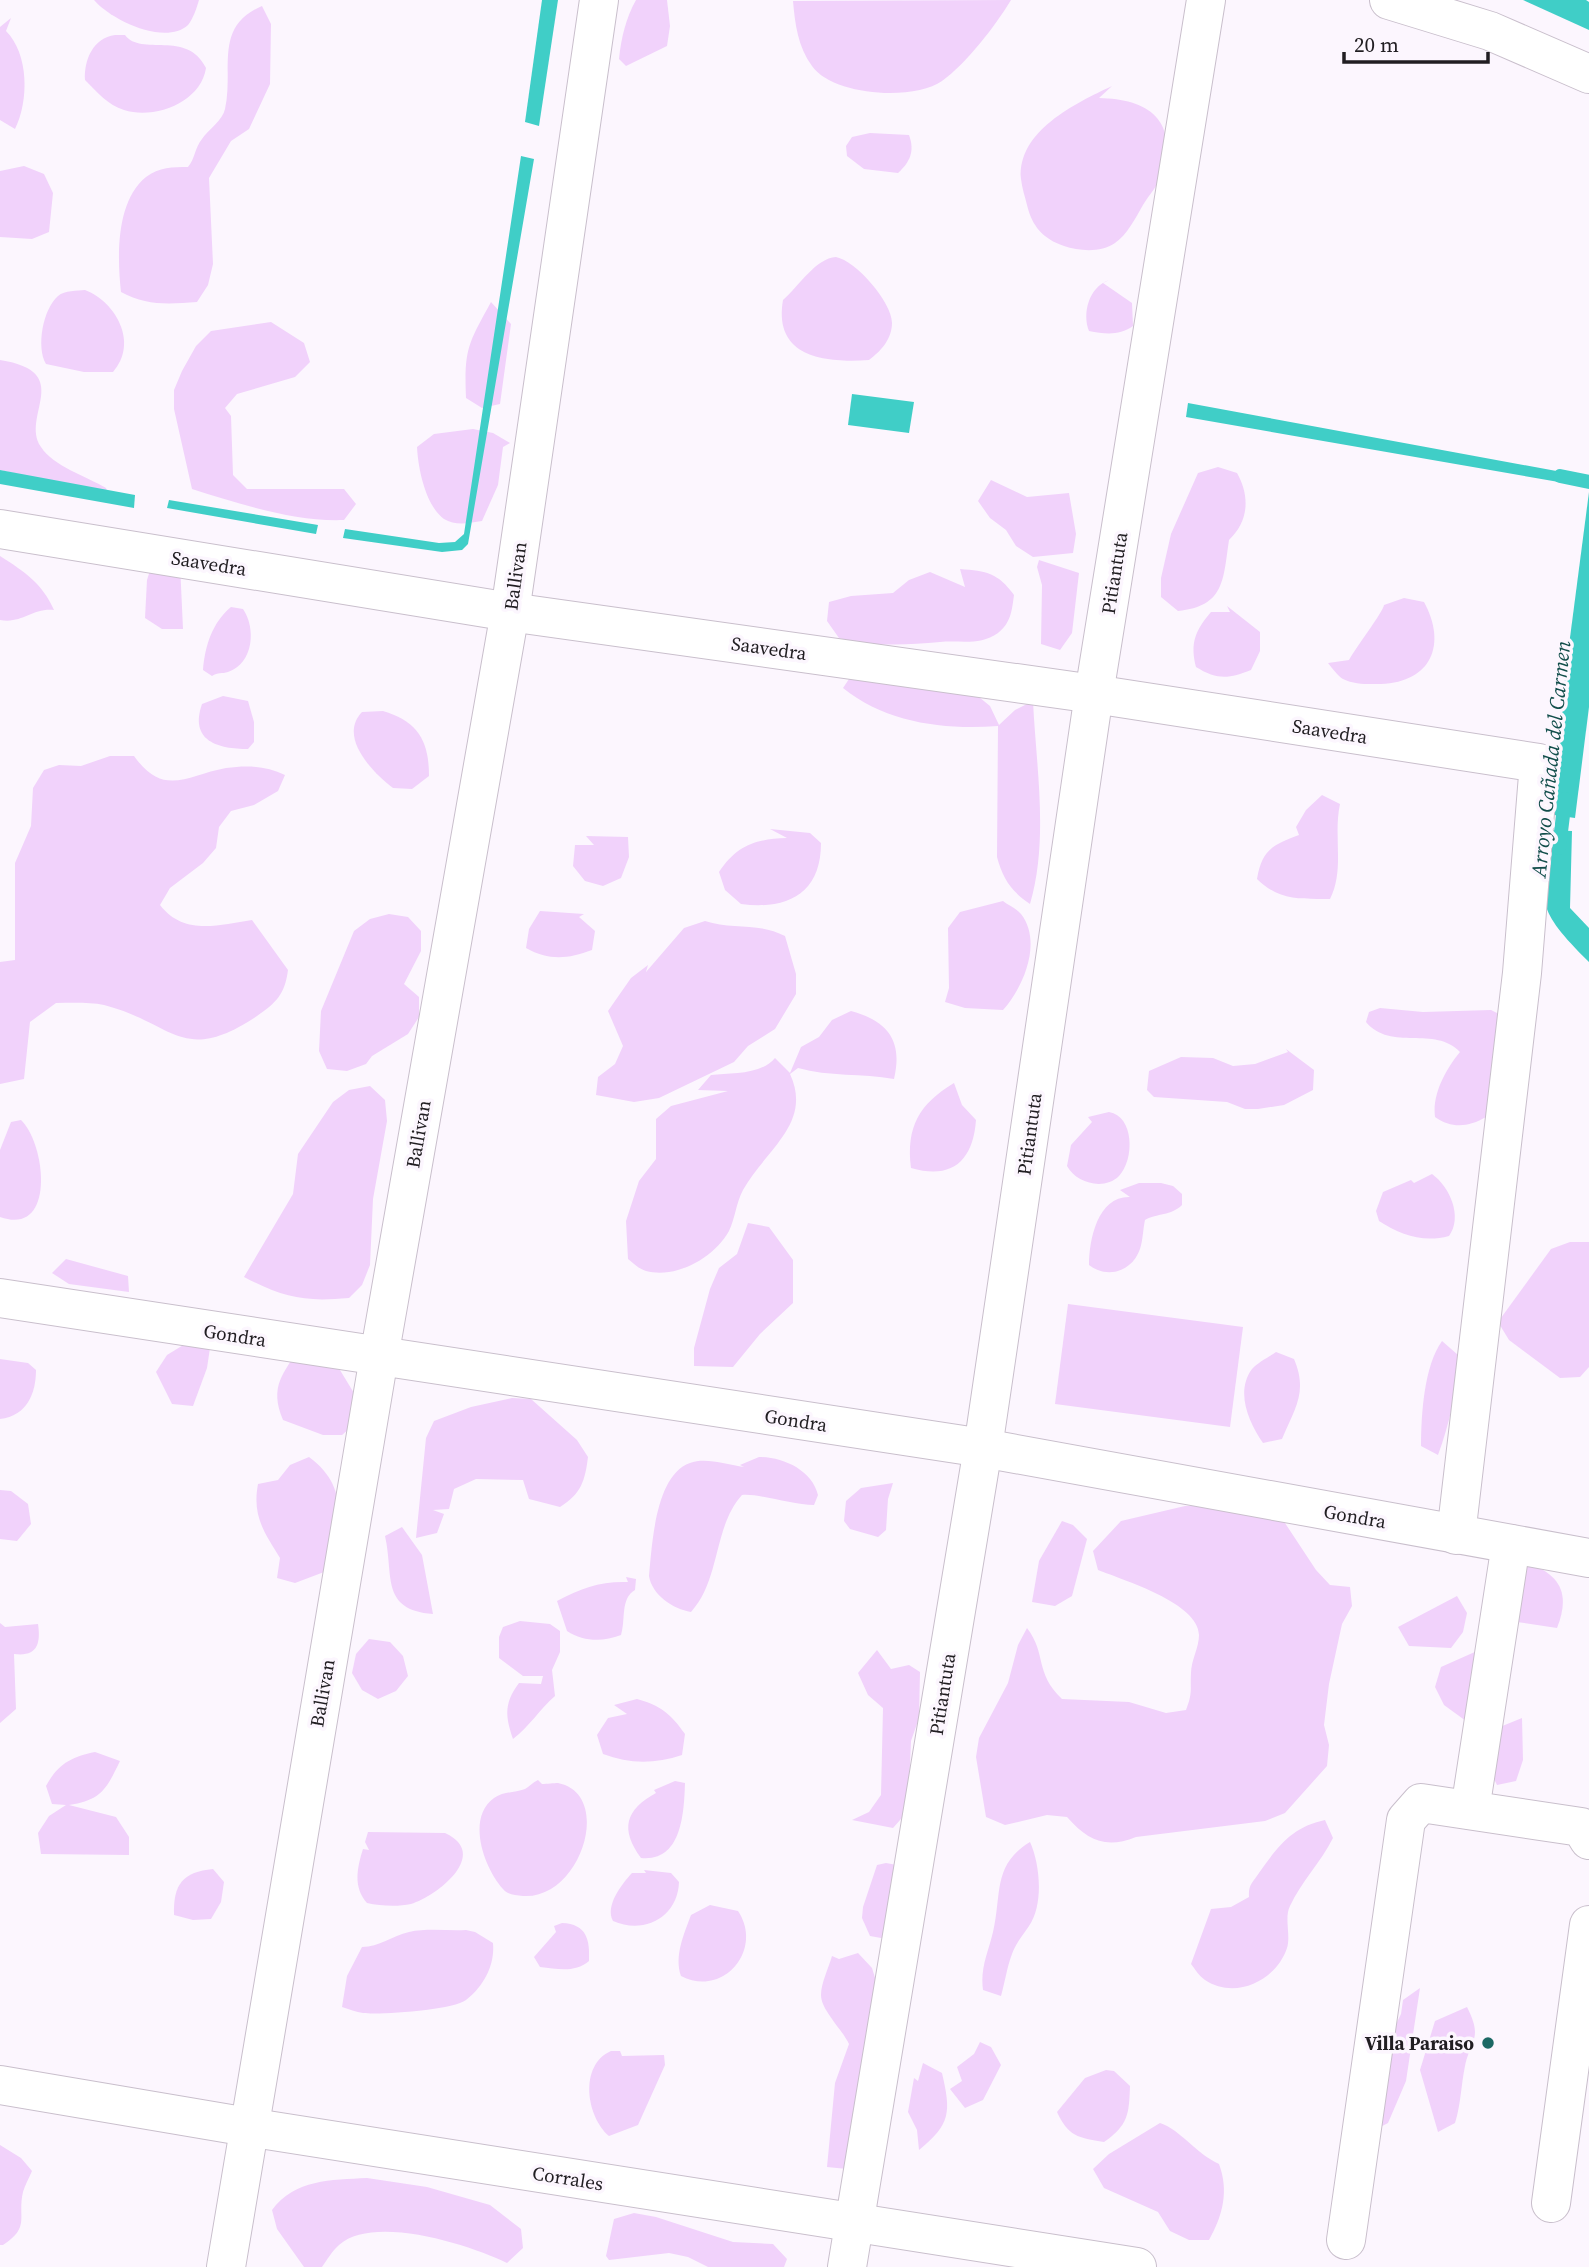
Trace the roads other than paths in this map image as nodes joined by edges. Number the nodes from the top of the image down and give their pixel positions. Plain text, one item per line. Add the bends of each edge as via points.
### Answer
1 (599, 0) edge
2 (1206, 0) edge
3 (1389, 0) edge
4 (1589, 74) edge
5 (0, 529) edge
6 (510, 612) junction
7 (1094, 694) junction
8 (0, 1298) edge
9 (379, 1357) junction
10 (983, 1448) junction
11 (1456, 1535) junction
12 (1511, 1544) junction
13 (1589, 1558) edge
14 (1470, 1810) junction
15 (1589, 1840) edge
16 (1589, 1925) edge
17 (0, 2085) edge
18 (248, 2127) junction
19 (1551, 2203) dead end
20 (854, 2223) junction
21 (1346, 2241) dead end
22 (226, 2267) edge
23 (847, 2267) edge
24 (1137, 2267) edge

1 - 6 street, Ballivan
2 - 7 street, Pitiantuta
3 - 4 street via 1490,31
5 - 6 street, Saavedra
6 - 7 street, Saavedra
6 - 9 street, Ballivan
7 - 10 street, Pitiantuta
7 - 11 street, Saavedra via 1539,763 1522,973
8 - 9 street, Gondra
9 - 10 street, Gondra
9 - 18 street, Ballivan
10 - 11 street, Gondra
10 - 20 street, Pitiantuta
11 - 12 street, Gondra
12 - 13 street, Gondra
12 - 14 street
14 - 15 street via 1581,1827
14 - 21 street via 1421,1803 1406,1821
16 - 19 street
17 - 18 street, Corrales
18 - 20 street, Corrales
18 - 22 street, Ballivan
20 - 23 street, Pitiantuta
20 - 24 street, Corrales

